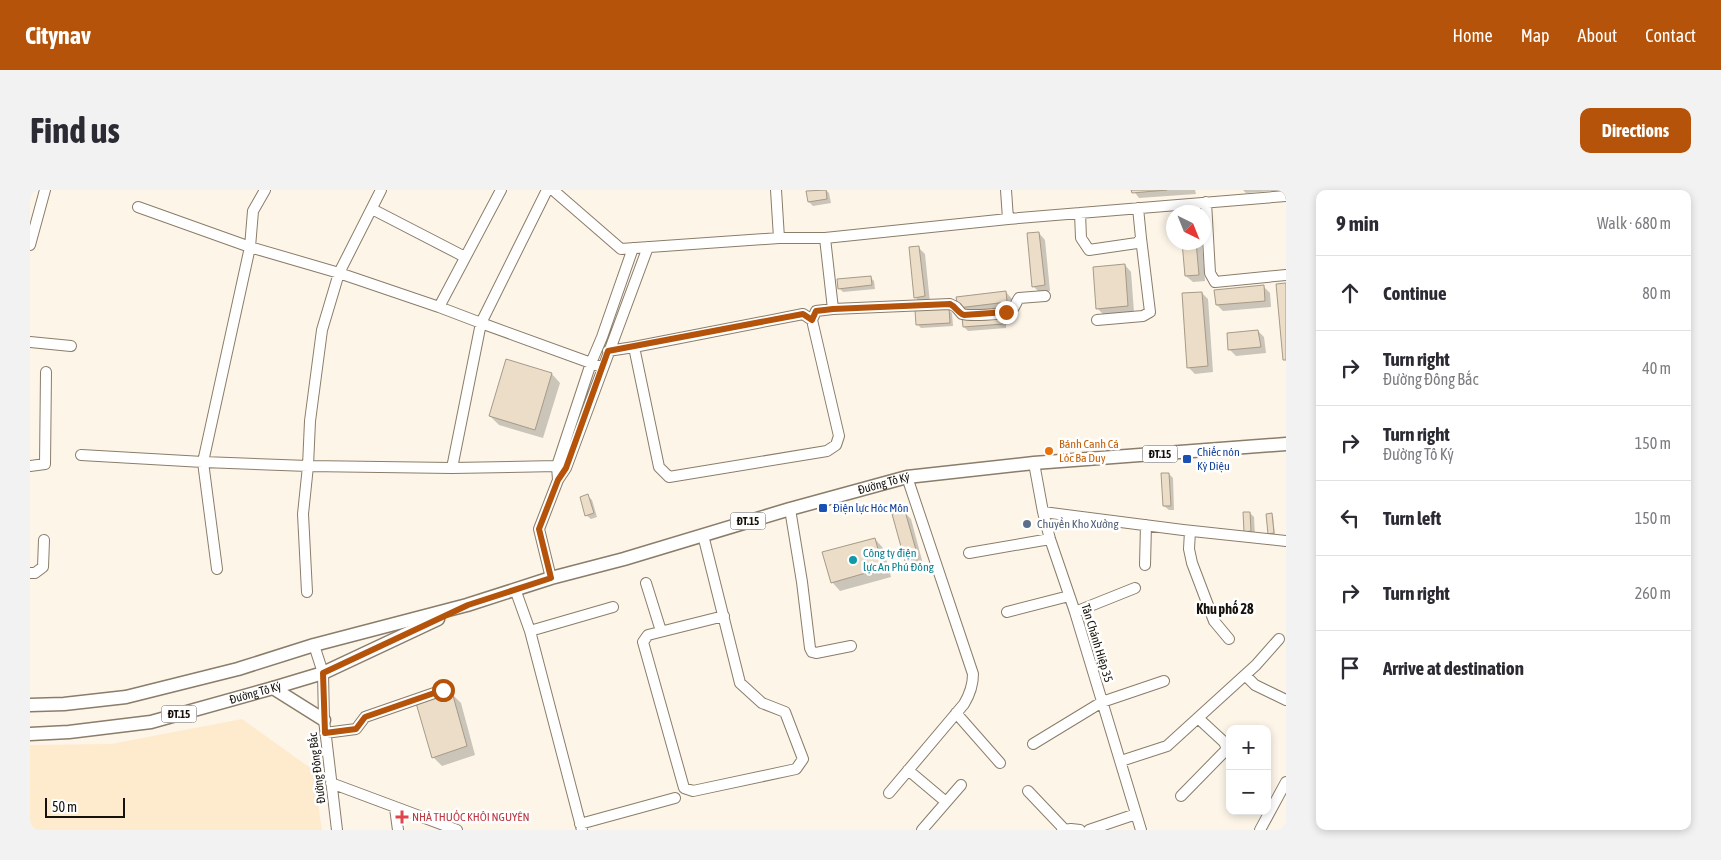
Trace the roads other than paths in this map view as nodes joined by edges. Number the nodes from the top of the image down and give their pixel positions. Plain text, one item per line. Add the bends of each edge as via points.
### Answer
1 (45, 190) edge
2 (265, 190) edge
3 (381, 190) edge
4 (501, 190) edge
5 (546, 190) edge
6 (553, 190) edge
7 (776, 190) edge
8 (1006, 190) edge
9 (1286, 196) edge
10 (1206, 202) junction
11 (138, 207) dead end
12 (1138, 208) junction
13 (372, 209) junction
14 (1080, 213) junction
15 (1008, 219) junction
16 (779, 238) junction
17 (825, 238) junction
18 (1141, 238) junction
19 (30, 245) edge
20 (250, 247) junction
21 (648, 247) junction
22 (633, 248) junction
23 (465, 257) junction
24 (339, 273) junction
25 (1286, 276) edge
26 (1045, 296) dead end
27 (439, 307) junction
28 (833, 309) junction
29 (812, 320) junction
30 (1097, 320) dead end
31 (481, 323) junction
32 (30, 342) edge
33 (71, 346) dead end
34 (634, 347) junction
35 (608, 351) junction
36 (591, 363) junction
37 (602, 367) junction
38 (46, 372) dead end
39 (1286, 444) edge
40 (80, 455) dead end
41 (204, 462) junction
42 (1034, 463) junction
43 (30, 466) edge
44 (308, 466) junction
45 (562, 467) junction
46 (452, 468) junction
47 (906, 477) junction
48 (790, 509) junction
49 (1043, 512) junction
50 (1146, 525) junction
51 (1190, 530) junction
52 (703, 534) junction
53 (1050, 539) junction
54 (44, 540) dead end
55 (1286, 540) edge
56 (969, 553) dead end
57 (1146, 565) dead end
58 (217, 569) dead end
59 (30, 573) edge
60 (551, 578) junction
61 (646, 583) dead end
62 (1135, 588) dead end
63 (515, 589) junction
64 (307, 592) dead end
65 (1069, 596) junction
66 (467, 605) junction
67 (613, 608) dead end
68 (1007, 612) dead end
69 (1075, 612) junction
70 (724, 616) junction
71 (530, 631) junction
72 (662, 631) junction
73 (1230, 639) dead end
74 (1279, 639) dead end
75 (314, 645) junction
76 (851, 646) dead end
77 (323, 673) junction
78 (1245, 675) junction
79 (1164, 681) dead end
80 (273, 688) junction
81 (443, 690) dead end
82 (1286, 700) edge
83 (1102, 702) junction
84 (30, 705) edge
85 (956, 713) junction
86 (1198, 718) junction
87 (324, 720) junction
88 (325, 733) junction
89 (30, 734) edge
90 (1033, 744) dead end
91 (1121, 761) junction
92 (1000, 762) dead end
93 (908, 770) junction
94 (1286, 782) edge
95 (331, 783) junction
96 (961, 785) dead end
97 (1028, 790) dead end
98 (889, 793) dead end
99 (1182, 796) dead end
100 (1283, 797) edge
101 (675, 798) dead end
102 (946, 802) junction
103 (395, 808) junction
104 (1136, 814) junction
105 (581, 827) edge
106 (337, 830) edge
107 (398, 830) edge
108 (457, 830) edge
109 (922, 830) edge
110 (1063, 830) edge
111 (1080, 830) edge
112 (1089, 830) edge
113 (1141, 830) edge
114 (1260, 830) edge

1 - 19 street
2 - 20 street via 253,211
3 - 13 street
4 - 23 street
5 - 31 street
6 - 22 street via 621,249
7 - 16 street
8 - 15 street
9 - 10 street
10 - 12 street
10 - 25 street via 1210,273 1215,282
11 - 20 street
12 - 14 street
12 - 18 street
13 - 23 street
13 - 24 street
14 - 15 street
14 - 18 street via 1080,238 1089,250 1137,243
15 - 17 street
16 - 17 street
16 - 21 street
17 - 28 street
18 - 30 street via 1150,312 1143,316
20 - 24 street
20 - 41 street
21 - 22 street
21 - 35 street
22 - 36 street
23 - 27 street
24 - 27 street
24 - 44 street via 322,330 310,421
26 - 28 street via 1020,298 1013,309 1006,312 971,315 962,314 950,304
27 - 31 street
28 - 29 street via 816,311
29 - 34 street via 803,314
29 - 34 street via 839,436 836,445 827,452 670,477 659,468
31 - 36 street
31 - 46 street
32 - 33 street
34 - 35 street
35 - 37 street
36 - 37 street
36 - 45 street
37 - 45 street
38 - 43 street via 45,464
39 - 42 main road, Đường Tô Ký / ĐT.15
40 - 41 street
41 - 44 street
41 - 58 street
42 - 47 main road, Đường Tô Ký / ĐT.15
42 - 49 street, Tân Chánh Hiệp 35
44 - 46 street
44 - 64 street via 303,514
45 - 46 street
45 - 60 street via 539,529
47 - 48 main road, Đường Tô Ký / ĐT.15
47 - 85 street via 973,674 972,689
48 - 52 main road, Đường Tô Ký / ĐT.15
48 - 76 street via 810,648 816,653
49 - 50 street
49 - 53 street, Tân Chánh Hiệp 35
50 - 51 street
50 - 57 street
51 - 55 street
51 - 73 street via 1192,563 1217,626
52 - 60 main road, Đường Tô Ký / ĐT.15
52 - 70 street
53 - 56 street
53 - 65 street, Tân Chánh Hiệp 35
54 - 59 street via 43,567
60 - 63 main road, Đường Tô Ký / ĐT.15
61 - 72 street
62 - 69 street
63 - 66 main road, Đường Tô Ký / ĐT.15
63 - 71 street
65 - 68 street
65 - 69 street, Tân Chánh Hiệp 35
66 - 75 main road, Đường Tô Ký / ĐT.15
66 - 77 main road, Đường Tô Ký / ĐT.15
67 - 71 street
69 - 83 street, Tân Chánh Hiệp 35
70 - 72 street
70 - 72 street via 740,683 762,703 785,712 803,759 796,769 693,791 684,788 643,642 648,635
71 - 105 street
74 - 78 street
75 - 77 street, Đường Đông Bắc
75 - 84 main road, Đường Tô Ký / ĐT.15 via 238,669 126,696
77 - 80 main road, Đường Tô Ký / ĐT.15
77 - 87 street, Đường Đông Bắc
78 - 82 street via 1255,685
78 - 86 street
79 - 83 street
80 - 87 main road
80 - 89 main road, Đường Tô Ký / ĐT.15 via 151,722
81 - 88 street via 365,717 356,729
83 - 90 street
83 - 91 street, Tân Chánh Hiệp 35
85 - 92 street
85 - 93 street
86 - 91 street via 1167,746
86 - 99 street via 1224,742 1227,749
87 - 88 street, Đường Đông Bắc
88 - 95 street, Đường Đông Bắc
91 - 104 street, Tân Chánh Hiệp 35
93 - 98 street
93 - 102 street
94 - 100 street
95 - 103 street
95 - 106 street, Đường Đông Bắc
96 - 102 street
97 - 110 street
100 - 114 street
101 - 105 street
102 - 109 street
103 - 107 street
103 - 108 street
104 - 112 street
104 - 113 street, Tân Chánh Hiệp 35
110 - 111 street

